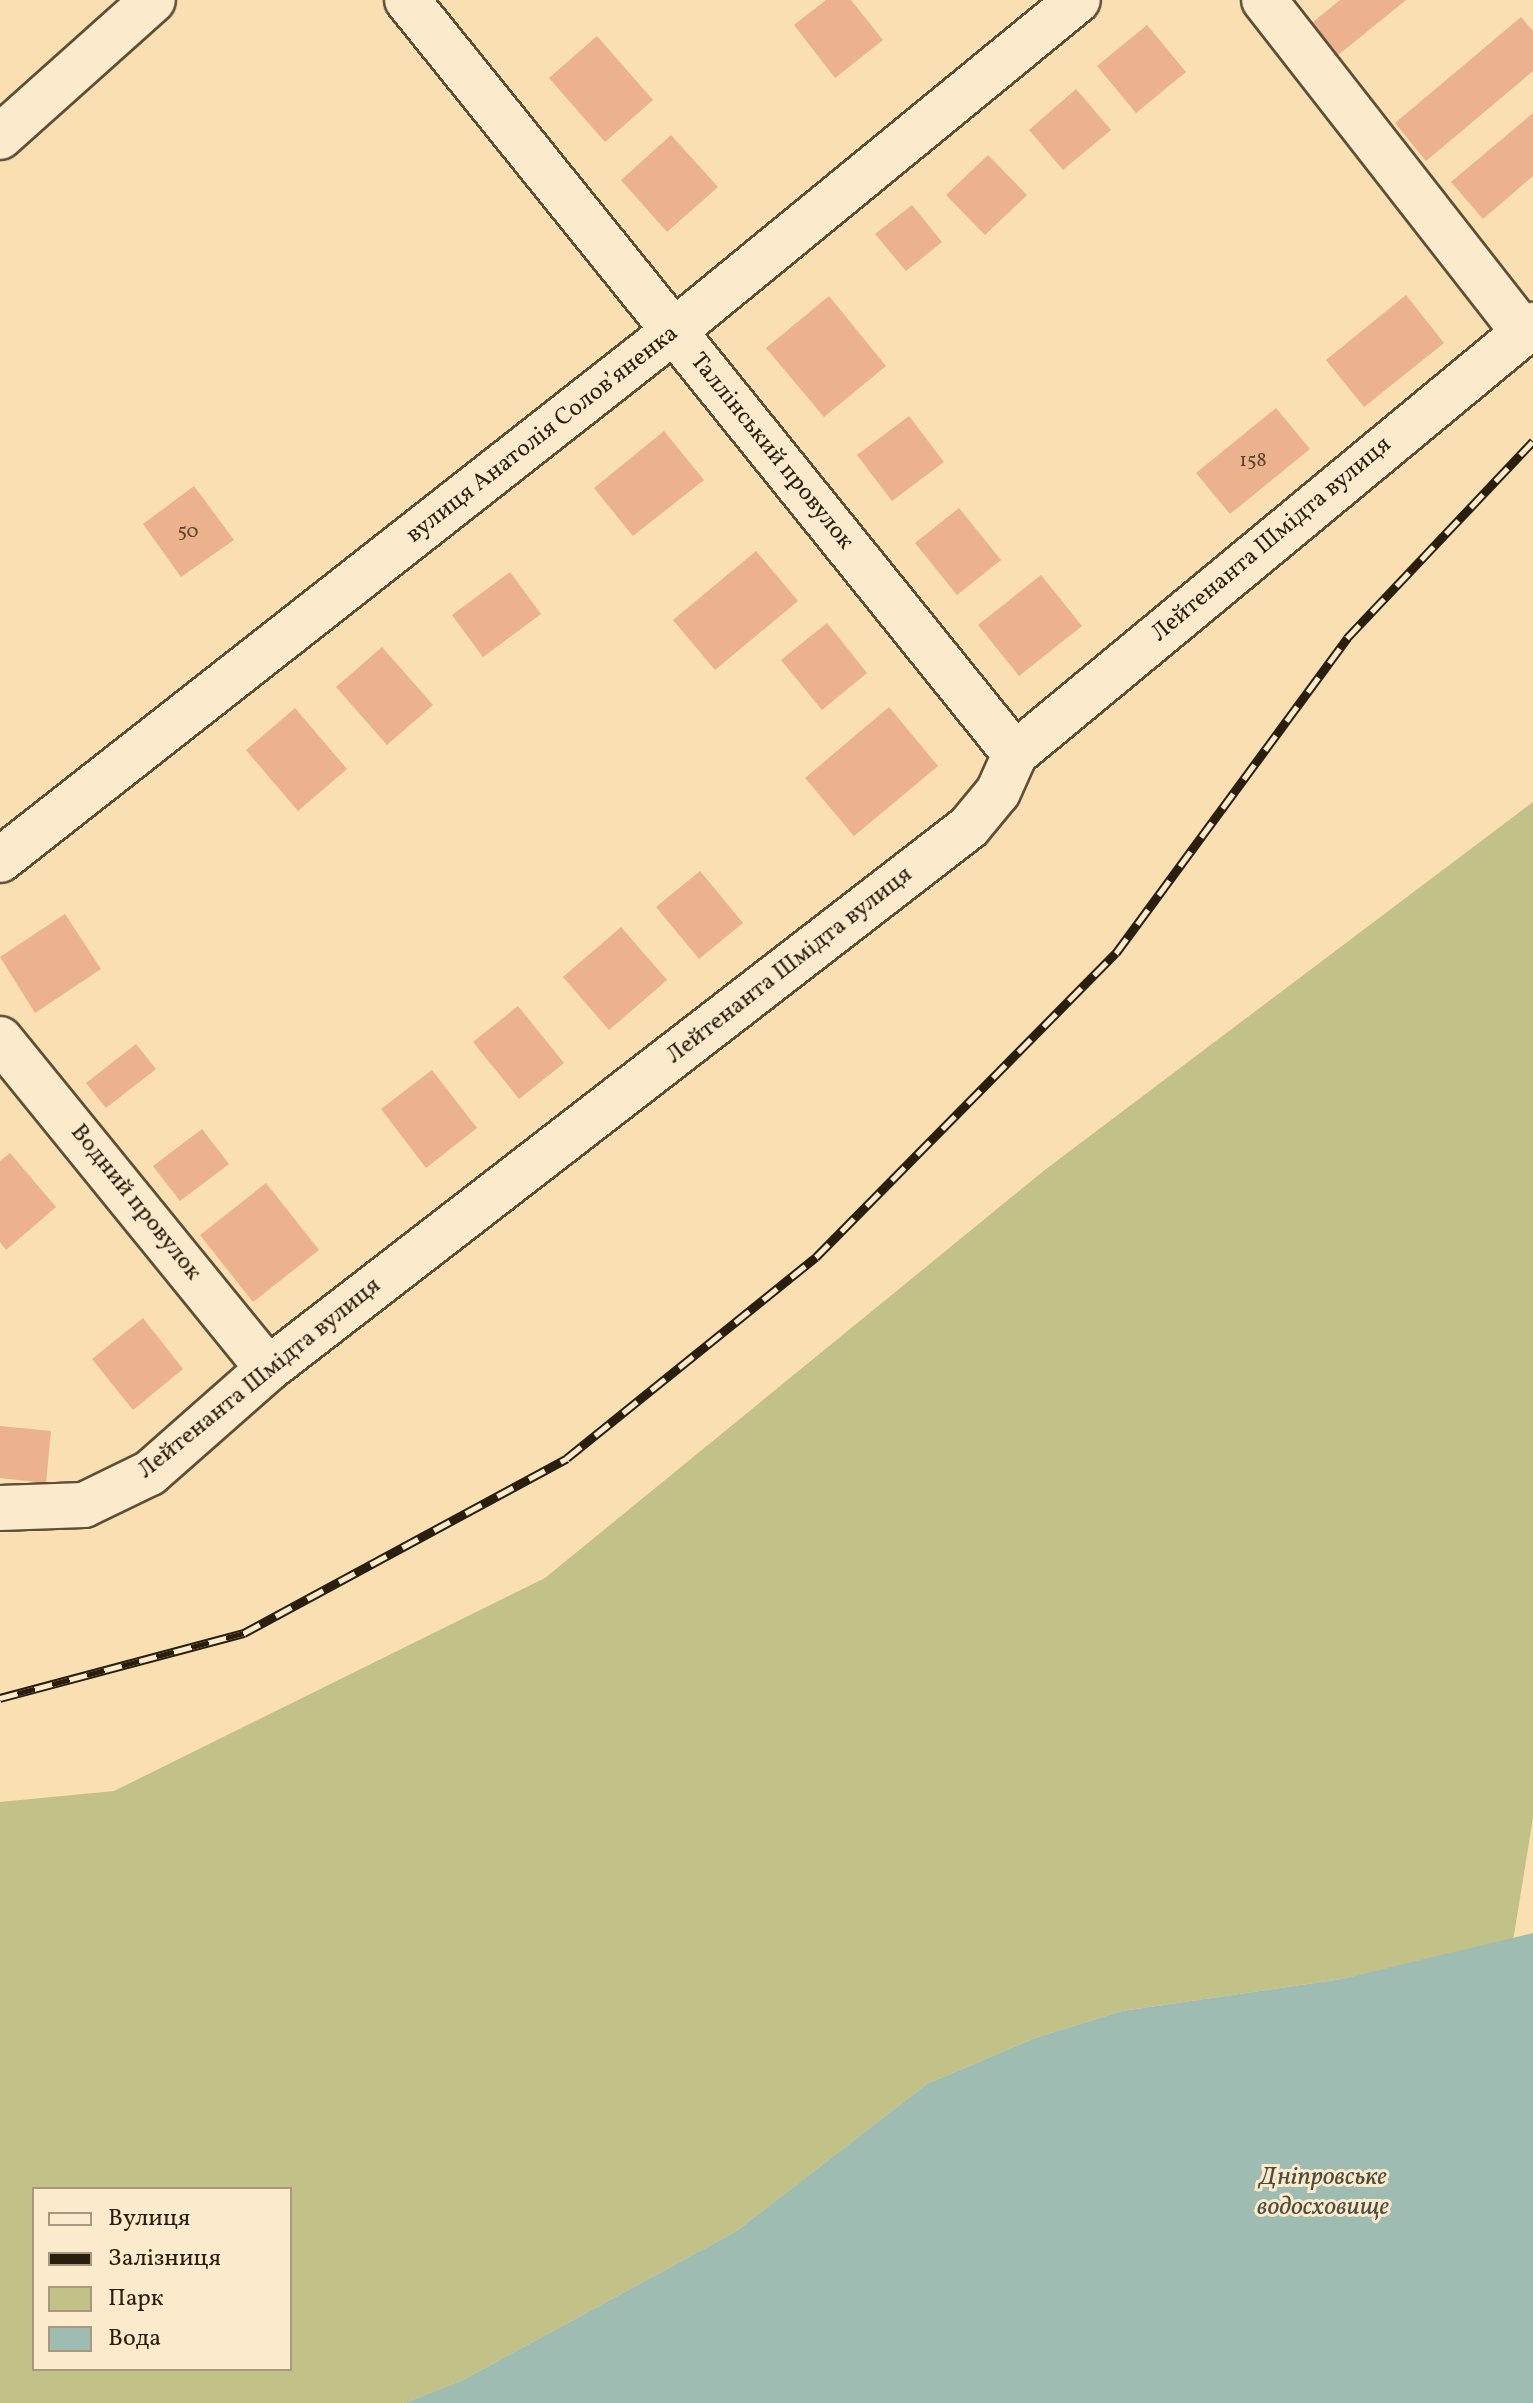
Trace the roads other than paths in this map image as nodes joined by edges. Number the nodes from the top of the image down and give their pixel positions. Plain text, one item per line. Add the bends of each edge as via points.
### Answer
1 (153, 0) edge
2 (407, 0) edge
3 (1078, 0) edge
4 (1264, 0) edge
5 (0, 137) edge
6 (1528, 328) edge
7 (674, 331) junction
8 (1015, 754) junction
9 (0, 860) edge
10 (0, 1039) edge
11 (268, 1369) junction
12 (0, 1508) edge

1 - 5 street
2 - 7 street, Таллінський провулок
3 - 7 street, вулиця Анатолія Солов’яненка
4 - 6 street, Лейтенанта Шмідта вулиця
6 - 8 street, Лейтенанта Шмідта вулиця
7 - 8 street, Таллінський провулок
7 - 9 street, вулиця Анатолія Солов’яненка
8 - 11 street, Лейтенанта Шмідта вулиця via 998,792 969,827
10 - 11 street, Водний провулок
11 - 12 street, Лейтенанта Шмідта вулиця via 150,1473 84,1505

